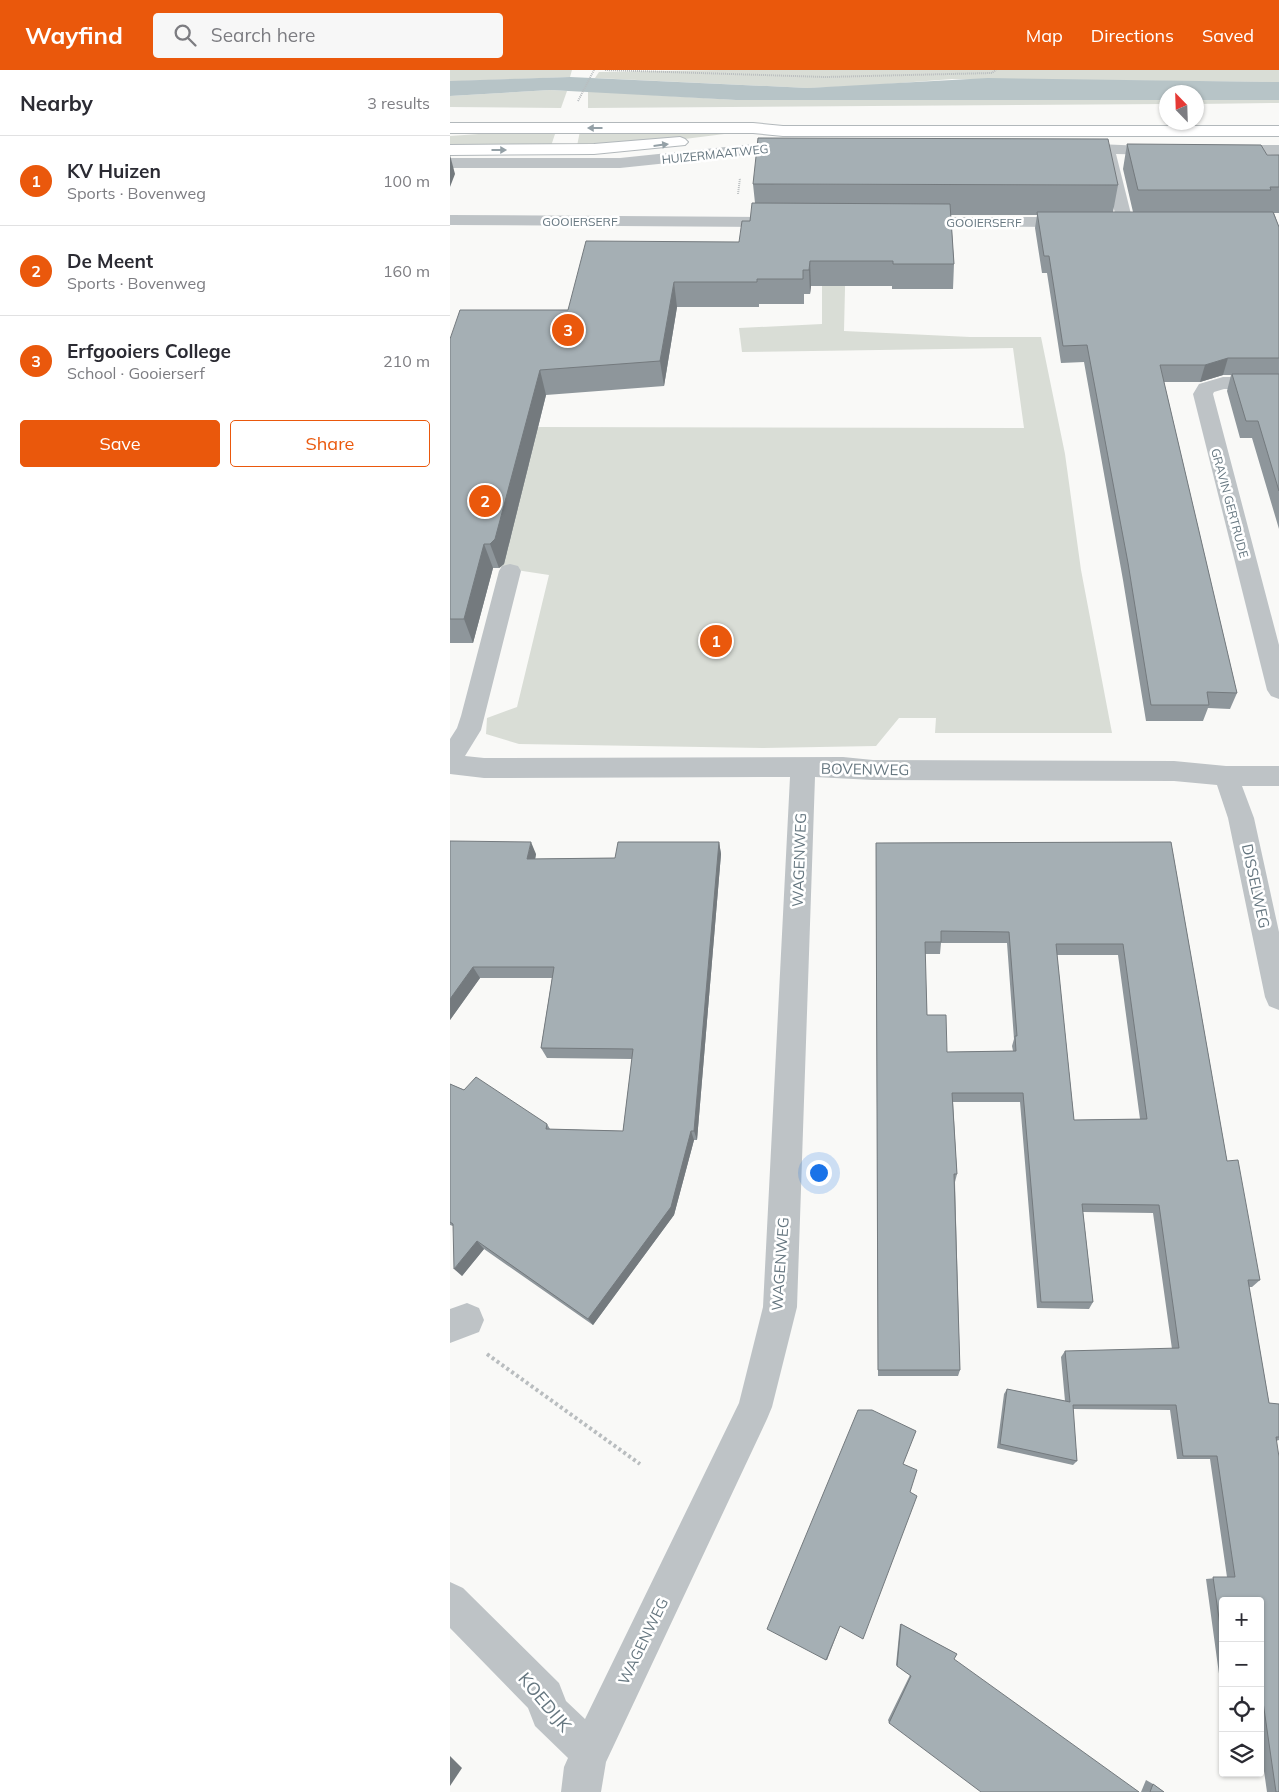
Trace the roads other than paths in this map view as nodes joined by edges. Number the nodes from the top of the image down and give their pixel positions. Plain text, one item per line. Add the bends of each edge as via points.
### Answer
1 (450, 128) edge
2 (783, 131) junction
3 (1279, 131) edge
4 (814, 148) edge
5 (1058, 148) edge
6 (1108, 149) junction
7 (450, 150) edge
8 (1177, 150) edge
9 (1256, 150) junction
10 (1279, 150) edge
11 (1214, 151) edge
12 (450, 164) edge
13 (1263, 168) edge
14 (450, 220) edge
15 (798, 222) edge
16 (897, 222) edge
17 (1087, 222) edge
18 (1106, 222) edge
19 (1279, 383) edge
20 (510, 571) dead end
21 (1279, 690) edge
22 (450, 759) edge
23 (450, 764) edge
24 (803, 768) junction
25 (1226, 776) junction
26 (1279, 776) edge
27 (1279, 997) edge
28 (450, 1601) edge
29 (590, 1752) junction
30 (581, 1792) edge

2 -> 1 main road, HUIZERMAATWEG via 753,128
2 - 3 main road, HUIZERMAATWEG
7 -> 2 main road, HUIZERMAATWEG via 609,149
4 - 12 street, HUIZERMAATWEG via 743,150 620,163
5 - 6 street
6 - 8 street
6 - 18 street via 1132,222
9 - 10 street
9 - 11 street
9 - 13 street
14 - 15 street, GOOIERSERF
16 - 17 street, GOOIERSERF
19 - 21 street, GRAVIN GERTRUDE via 1217,384 1206,388 1203,394
20 - 22 street via 469,730
23 - 24 street, BOVENWEG via 493,768
24 - 25 street, BOVENWEG via 1174,771
24 - 29 street, WAGENWEG via 780,1307 755,1407
25 - 26 street, BOVENWEG
25 - 27 street, DISSELWEG via 1241,818
28 - 29 street, KOEDIJK via 545,1697 549,1712
29 - 30 street via 584,1767

